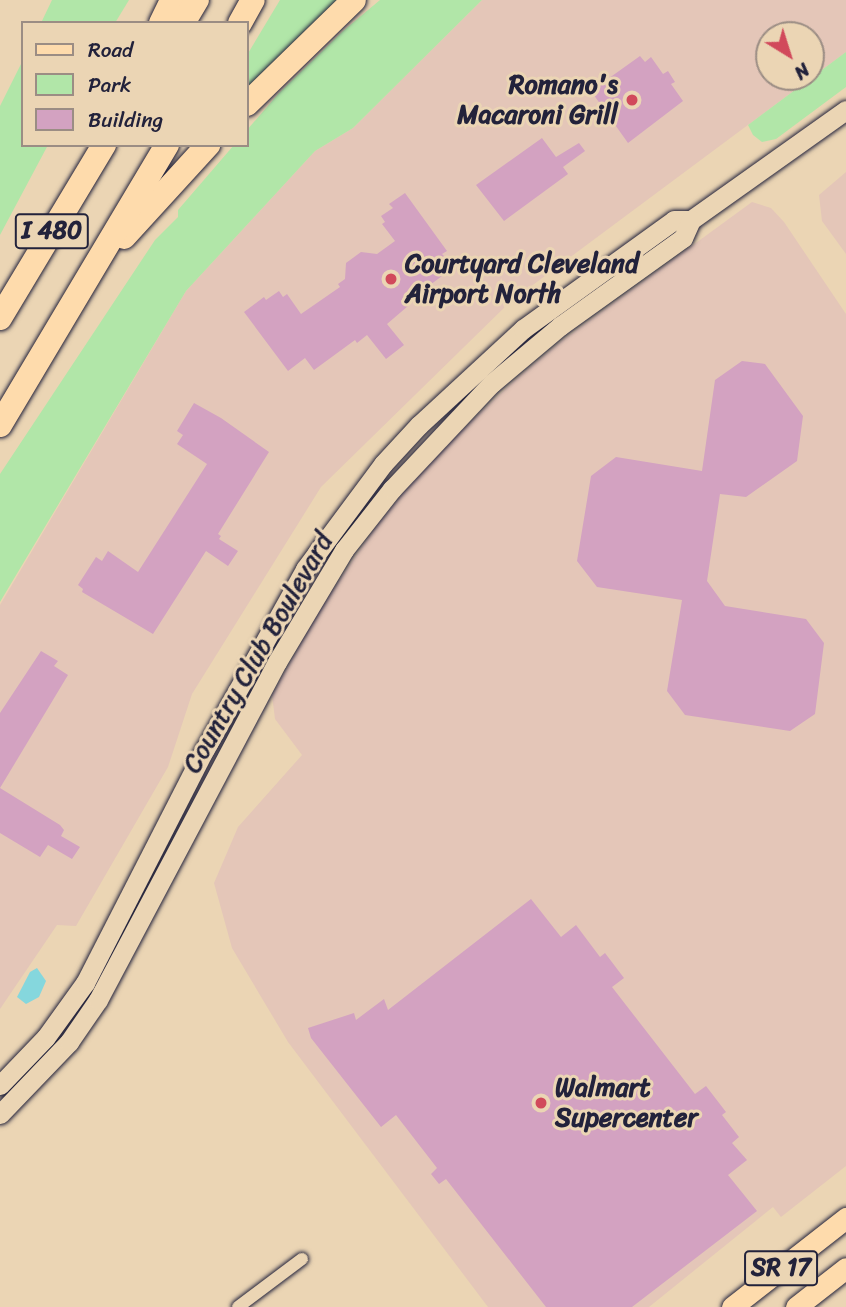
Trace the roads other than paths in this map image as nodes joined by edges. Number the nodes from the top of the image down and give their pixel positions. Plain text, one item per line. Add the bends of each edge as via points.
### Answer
1 (172, 0) edge
2 (197, 0) edge
3 (253, 0) edge
4 (354, 0) edge
5 (163, 21) edge
6 (184, 21) edge
7 (241, 21) edge
8 (248, 103) edge
9 (846, 110) edge
10 (103, 147) edge
11 (166, 147) edge
12 (206, 147) edge
13 (691, 220) junction
14 (89, 277) junction
15 (0, 318) edge
16 (0, 425) edge
17 (0, 1085) edge
18 (0, 1114) edge
19 (846, 1218) edge
20 (302, 1259) dead end
21 (846, 1268) edge
22 (238, 1307) edge
23 (732, 1307) edge
24 (796, 1307) edge

1 - 5 highway
2 - 6 highway
3 - 7 highway
4 - 8 highway
9 - 13 street, Country Club Boulevard
10 - 15 highway, I 480
11 - 14 highway, I 480
12 - 14 highway
13 - 17 street, Country Club Boulevard via 674,220 523,329 383,464 299,581 205,749 85,984 46,1037
13 - 18 street, Country Club Boulevard via 683,238 560,326 492,383 399,480 344,550 277,662 98,1000 69,1042
14 - 16 highway, I 480
19 - 23 main road, SR 17
20 - 22 street
21 - 24 main road, SR 17

